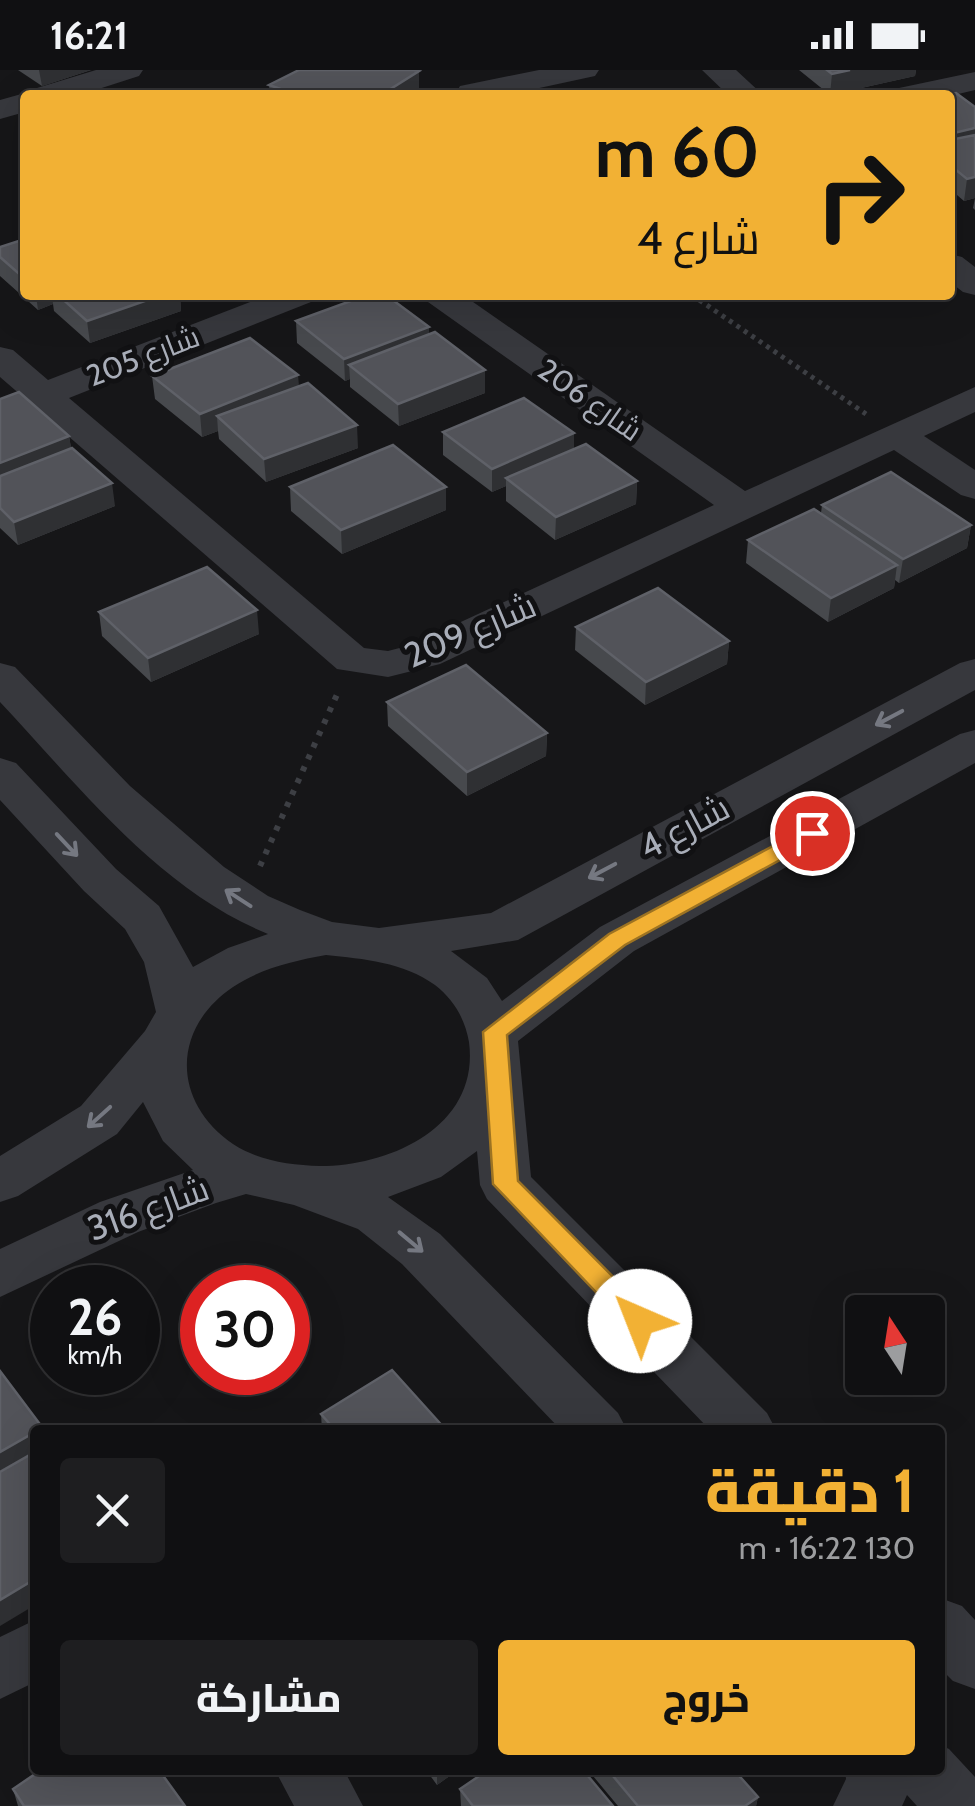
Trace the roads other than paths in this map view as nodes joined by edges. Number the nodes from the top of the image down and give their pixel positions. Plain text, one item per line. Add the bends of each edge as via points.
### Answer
1 (584, 70) edge
2 (717, 70) edge
3 (123, 72) edge
4 (975, 81) edge
5 (64, 90) edge
6 (144, 90) edge
7 (487, 90) edge
8 (742, 90) edge
9 (933, 90) edge
10 (955, 268) edge
11 (975, 286) edge
12 (286, 300) edge
13 (447, 300) edge
14 (0, 358) edge
15 (44, 395) junction
16 (975, 398) edge
17 (896, 434) junction
18 (975, 487) edge
19 (741, 506) junction
20 (975, 672) edge
21 (0, 676) edge
22 (975, 744) edge
23 (0, 774) edge
24 (326, 938) junction
25 (382, 943) junction
26 (172, 1027) junction
27 (496, 1054) junction
28 (269, 1180) junction
29 (0, 1182) edge
30 (0, 1275) edge
31 (593, 1425) edge
32 (742, 1425) edge
33 (945, 1631) edge
34 (30, 1651) edge
35 (975, 1662) edge
36 (0, 1671) edge
37 (310, 1775) edge
38 (877, 1775) edge
39 (931, 1775) edge
40 (332, 1806) edge
41 (866, 1806) edge
42 (959, 1806) edge

1 - 7 street
2 - 8 street
3 - 5 street
3 - 6 street
4 - 9 street
10 - 11 street
12 - 15 street, شارع 205
13 - 19 street, شارع 206
14 - 15 street, شارع 209
15 - 19 street, شارع 209 via 352,660 388,664 425,656
16 - 17 street, شارع 209
17 - 18 street
17 - 19 street, شارع 209
20 -> 25 street, شارع 4 via 501,928
24 -> 21 street via 243,903 174,850
22 - 27 street, شارع 4 via 617,940
23 -> 26 street via 142,918 168,962
24 - 25 street
24 - 26 street via 268,949 216,974
25 - 27 street via 433,962 472,992
26 - 28 street via 161,1082 174,1119 203,1151
26 -> 29 street via 99,1120
27 - 28 street via 484,1108 426,1162 386,1179 340,1187
27 - 32 street via 506,1184
28 - 30 street, شارع 316 via 137,1207
28 -> 31 street via 376,1214 421,1249
33 - 35 street
34 - 36 street
37 - 40 street
38 - 41 street via 879,1786
39 - 42 street

